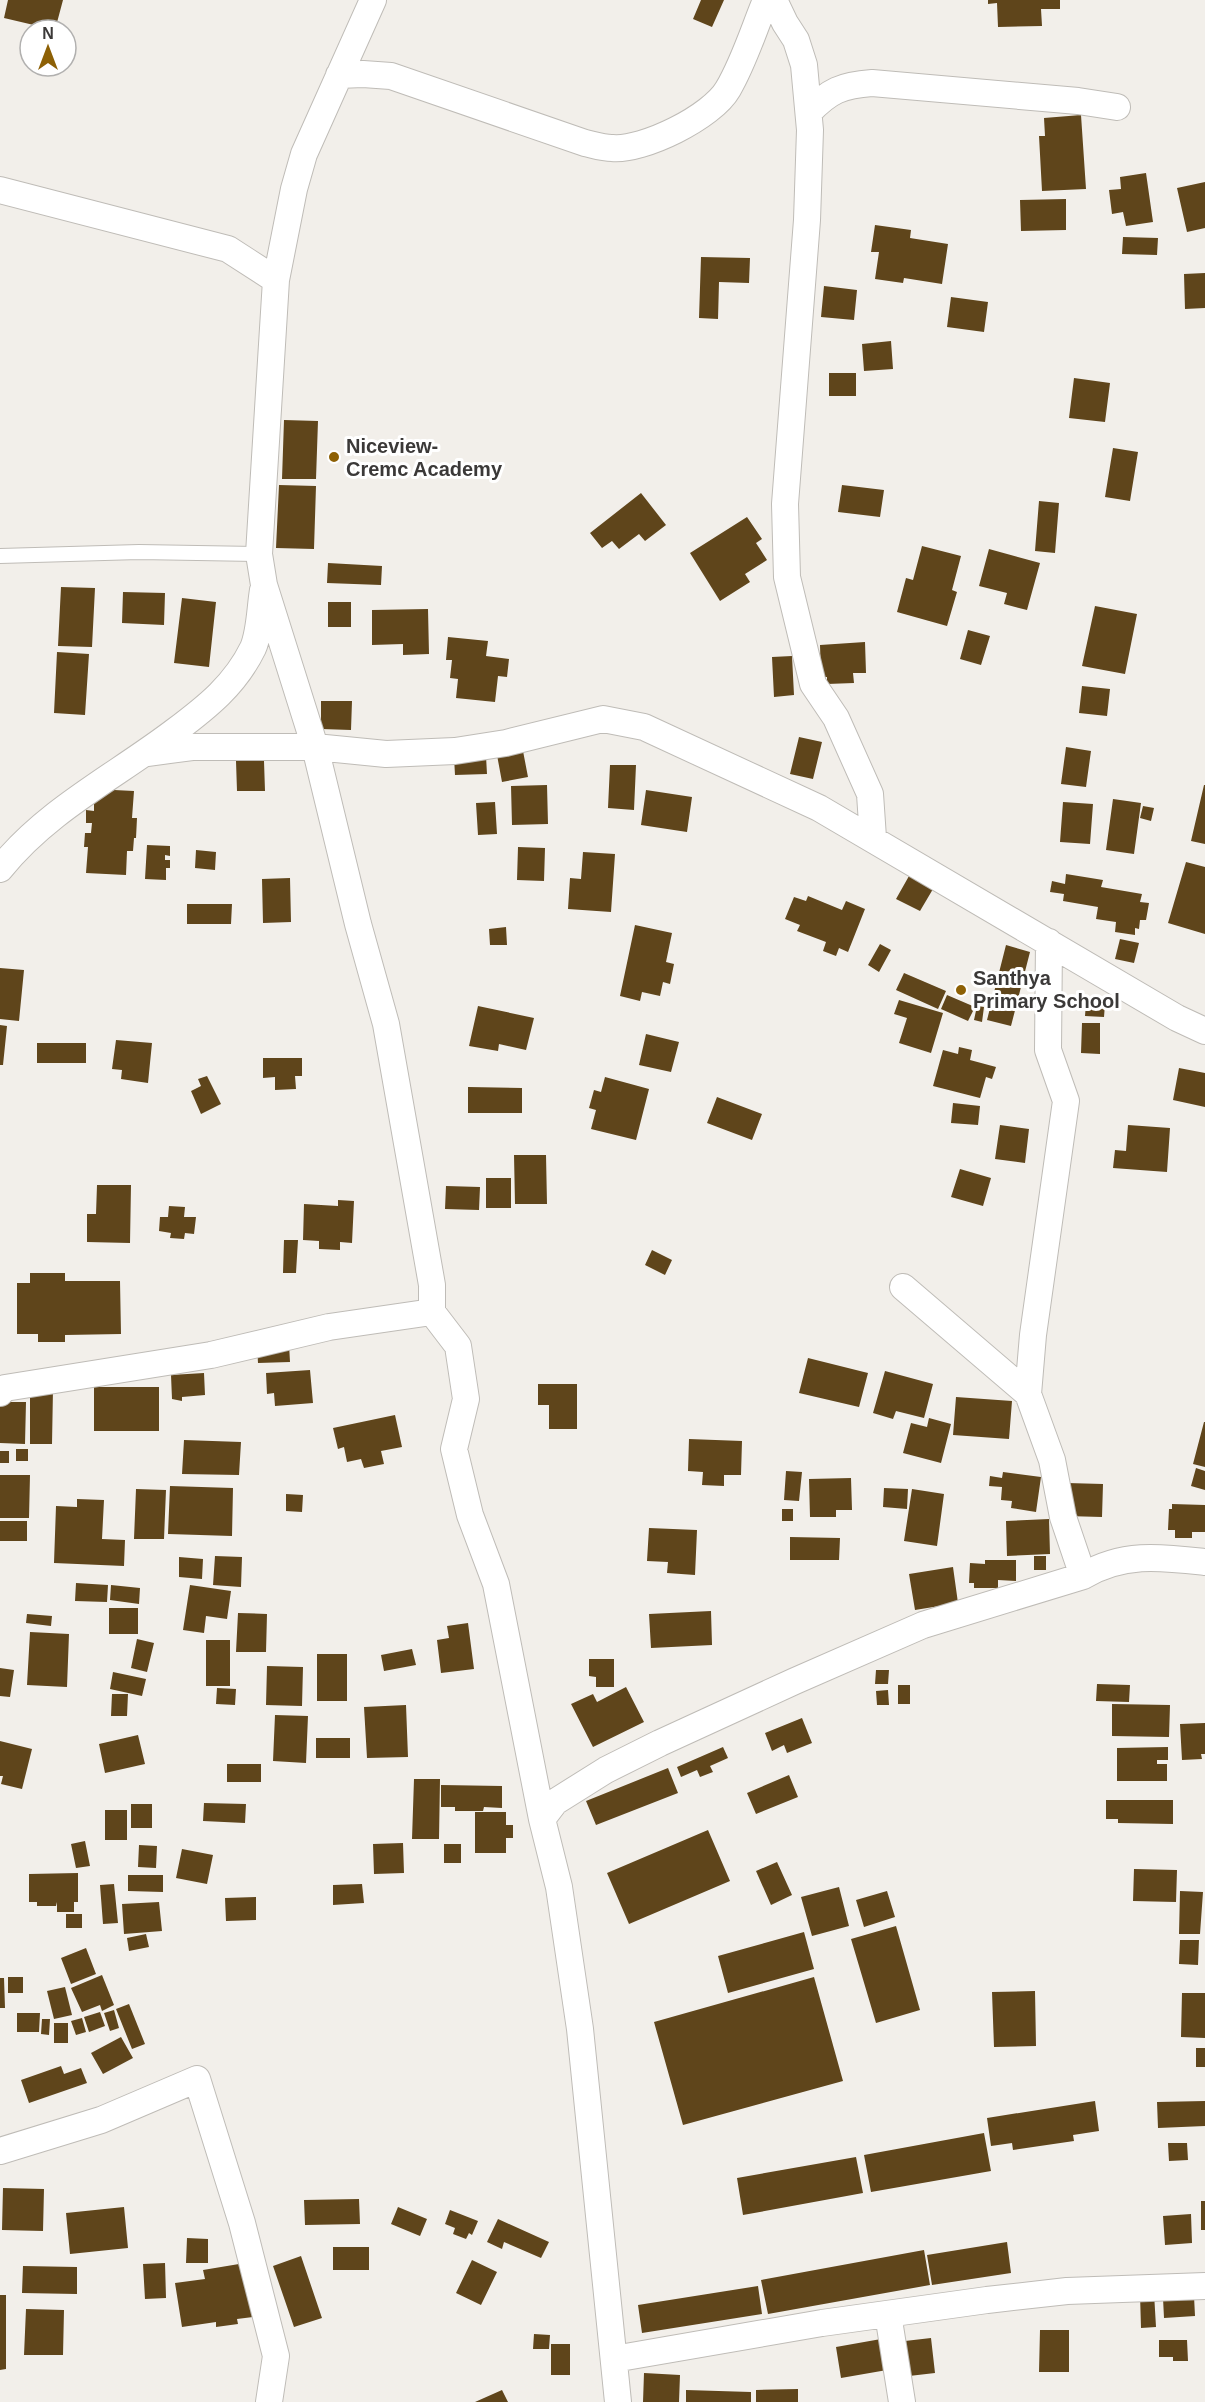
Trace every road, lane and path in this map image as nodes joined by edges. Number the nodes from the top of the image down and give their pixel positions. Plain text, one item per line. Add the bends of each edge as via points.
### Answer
1 (373, 0) edge
2 (766, 0) edge
3 (774, 0) edge
4 (339, 75) junction
5 (1117, 107) dead end
6 (809, 112) junction
7 (0, 190) edge
8 (276, 280) junction
9 (259, 554) junction
10 (0, 556) edge
11 (264, 585) junction
12 (315, 747) junction
13 (147, 753) junction
14 (873, 838) junction
15 (0, 869) edge
16 (1049, 942) junction
17 (1205, 1031) edge
18 (903, 1287) dead end
19 (432, 1312) junction
20 (0, 1393) edge
21 (1028, 1394) junction
22 (1205, 1562) edge
23 (1083, 1576) junction
24 (542, 1819) junction
25 (0, 2151) edge
26 (1205, 2286) edge
27 (888, 2314) junction
28 (614, 2359) junction
29 (269, 2402) edge
30 (618, 2402) edge
31 (902, 2402) edge

1 - 4 street
2 - 4 street via 727,91 685,125 642,145 613,149 585,143 391,76
3 - 6 street via 796,40 804,65
4 - 8 street via 304,154
5 - 6 street via 1078,100 872,83 843,87 825,96
6 - 14 street via 807,220 784,504 787,577 813,684 836,718 870,794
7 - 8 street via 228,249
8 - 9 street
9 - 10 lane
9 - 11 street
11 - 12 street
11 - 13 street via 254,646 234,680 211,704
12 - 13 street via 192,747
12 - 14 street via 386,754 454,750 506,743 603,718 644,727 819,808
12 - 19 street via 386,1024 432,1285
13 - 15 street via 57,813 15,850
14 - 16 street
16 - 17 street
16 - 21 street via 1048,1050 1066,1101
18 - 21 street
19 - 20 street via 329,1327 211,1354 5,1388
19 - 24 street via 458,1346 466,1399 454,1449 470,1515 496,1584
21 - 23 street via 1052,1460 1064,1517
22 - 23 street via 1145,1557 1102,1565
23 - 24 street via 923,1625 806,1677 606,1770 555,1802
24 - 28 street via 559,1887 580,2029
25 - 29 street via 101,2120 197,2079 242,2223 276,2356
26 - 27 street via 1067,2291
27 - 28 street
27 - 31 street
28 - 30 street

